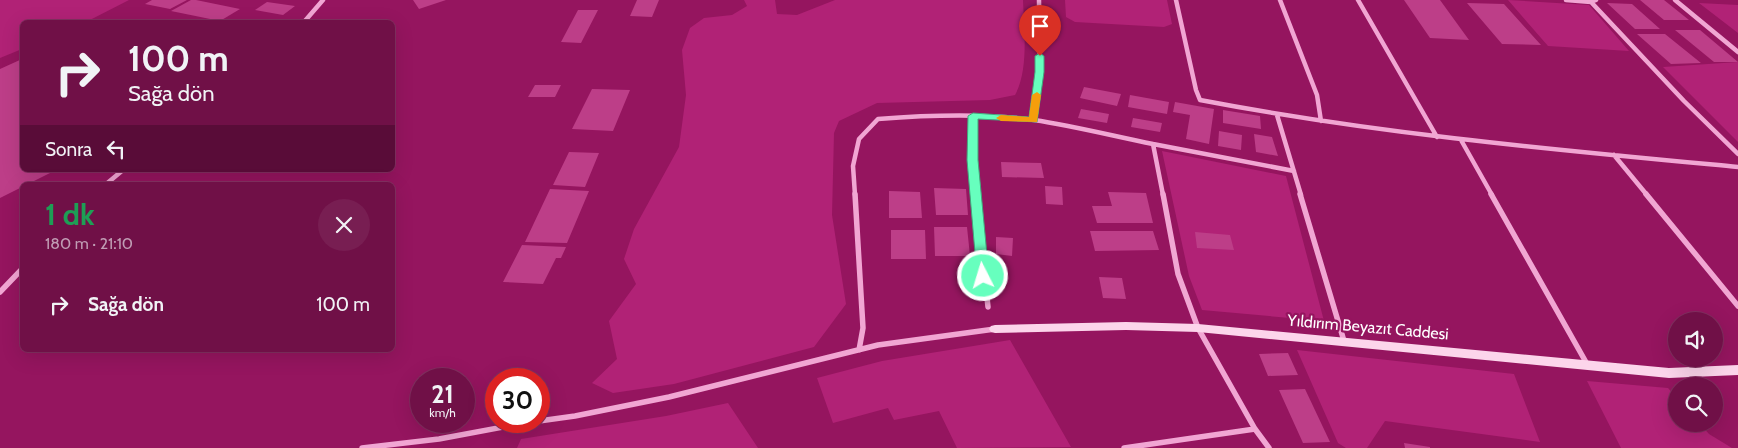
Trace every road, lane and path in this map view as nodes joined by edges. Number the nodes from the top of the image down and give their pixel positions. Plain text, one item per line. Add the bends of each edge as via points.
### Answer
1 (323, 0) edge
2 (1039, 0) edge
3 (1176, 0) edge
4 (1280, 0) edge
5 (1358, 0) edge
6 (1566, 0) edge
7 (1675, 0) edge
8 (1594, 1) edge
9 (306, 20) edge
10 (1738, 52) edge
11 (1277, 115) junction
12 (973, 116) junction
13 (1033, 120) junction
14 (1321, 121) junction
15 (1436, 137) junction
16 (1461, 140) junction
17 (1153, 144) junction
18 (1738, 154) edge
19 (1614, 155) junction
20 (1738, 167) edge
21 (1294, 171) junction
22 (121, 172) edge
23 (109, 182) edge
24 (20, 271) edge
25 (0, 292) edge
26 (1738, 306) edge
27 (988, 307) dead end
28 (1198, 328) junction
29 (995, 329) joint
30 (1344, 341) junction
31 (859, 350) junction
32 (1587, 365) junction
33 (1738, 370) edge
34 (550, 419) edge
35 (1255, 429) junction
36 (485, 430) edge
37 (362, 448) edge
38 (1124, 448) edge
39 (1270, 448) edge

1 - 9 street
2 - 13 street via 1040,72
3 - 11 street via 1200,100
4 - 14 street via 1317,95
5 - 15 street
6 - 8 street
7 - 10 street
8 - 18 street via 1684,101
11 - 14 street
11 - 21 street
12 - 13 street
12 - 27 street via 972,160
12 - 31 street via 878,119 859,139 853,166 863,328
13 - 17 street
14 - 15 street
15 - 16 street
16 - 19 street
16 - 32 street
17 - 21 street
17 - 28 street via 1178,274
19 - 20 street
19 - 26 street
21 - 30 street
22 - 23 street
24 - 25 street
28 - 29 street, Yıldırım Beyazıt Caddesi
28 - 30 street, Yıldırım Beyazıt Caddesi
28 - 35 street
29 - 31 street
30 - 32 street, Yıldırım Beyazıt Caddesi
31 - 34 street via 670,397
32 - 33 street, Yıldırım Beyazıt Caddesi via 1669,373
35 - 38 street
35 - 39 street
36 - 37 street

